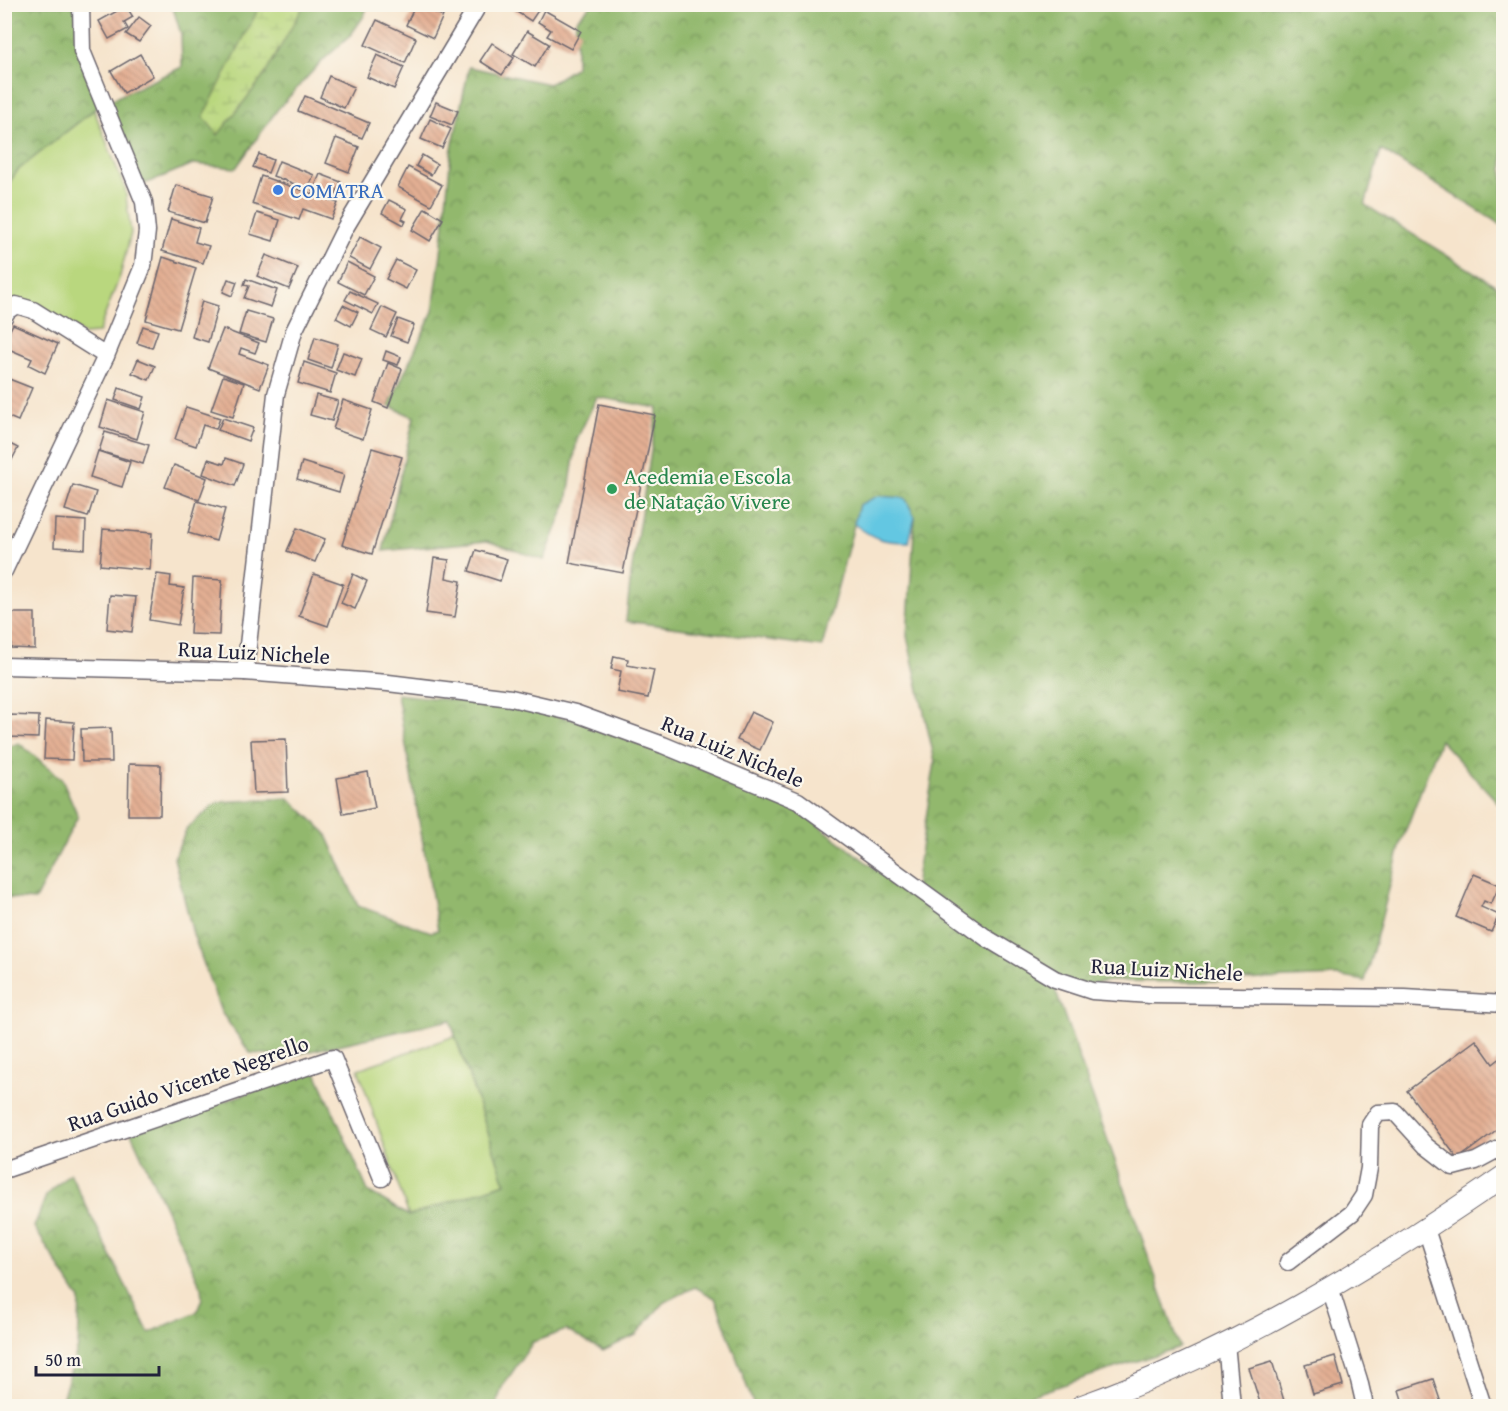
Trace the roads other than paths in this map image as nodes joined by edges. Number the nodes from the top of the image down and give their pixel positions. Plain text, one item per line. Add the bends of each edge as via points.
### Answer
1 (81, 4) edge
2 (479, 4) edge
3 (4, 316) edge
4 (105, 356) junction
5 (4, 571) edge
6 (4, 666) edge
7 (244, 672) junction
8 (1503, 1005) edge
9 (1503, 1146) edge
10 (4, 1170) edge
11 (1503, 1176) edge
12 (382, 1178) dead end
13 (1426, 1229) junction
14 (1288, 1262) dead end
15 (1330, 1288) junction
16 (1226, 1343) junction
17 (1081, 1407) edge
18 (1232, 1407) edge
19 (1365, 1407) edge
20 (1484, 1407) edge

1 - 4 street via 82,51 144,202 147,231 143,266
2 - 7 street via 345,228 294,331 276,394
3 - 4 street via 16,305 33,310
4 - 5 street
6 - 7 street, Rua Luiz Nichele
7 - 8 street, Rua Luiz Nichele via 388,683 511,698 575,713 663,745 798,801 988,939 1055,980 1092,990
9 - 14 street via 1476,1161 1453,1167 1426,1146 1395,1112 1378,1113 1370,1125 1364,1195 1352,1213
10 - 12 street, Rua Guido Vicente Negrello via 333,1058
11 - 13 main road
13 - 15 main road
13 - 20 street
15 - 16 main road
15 - 19 street
16 - 17 main road
16 - 18 street

